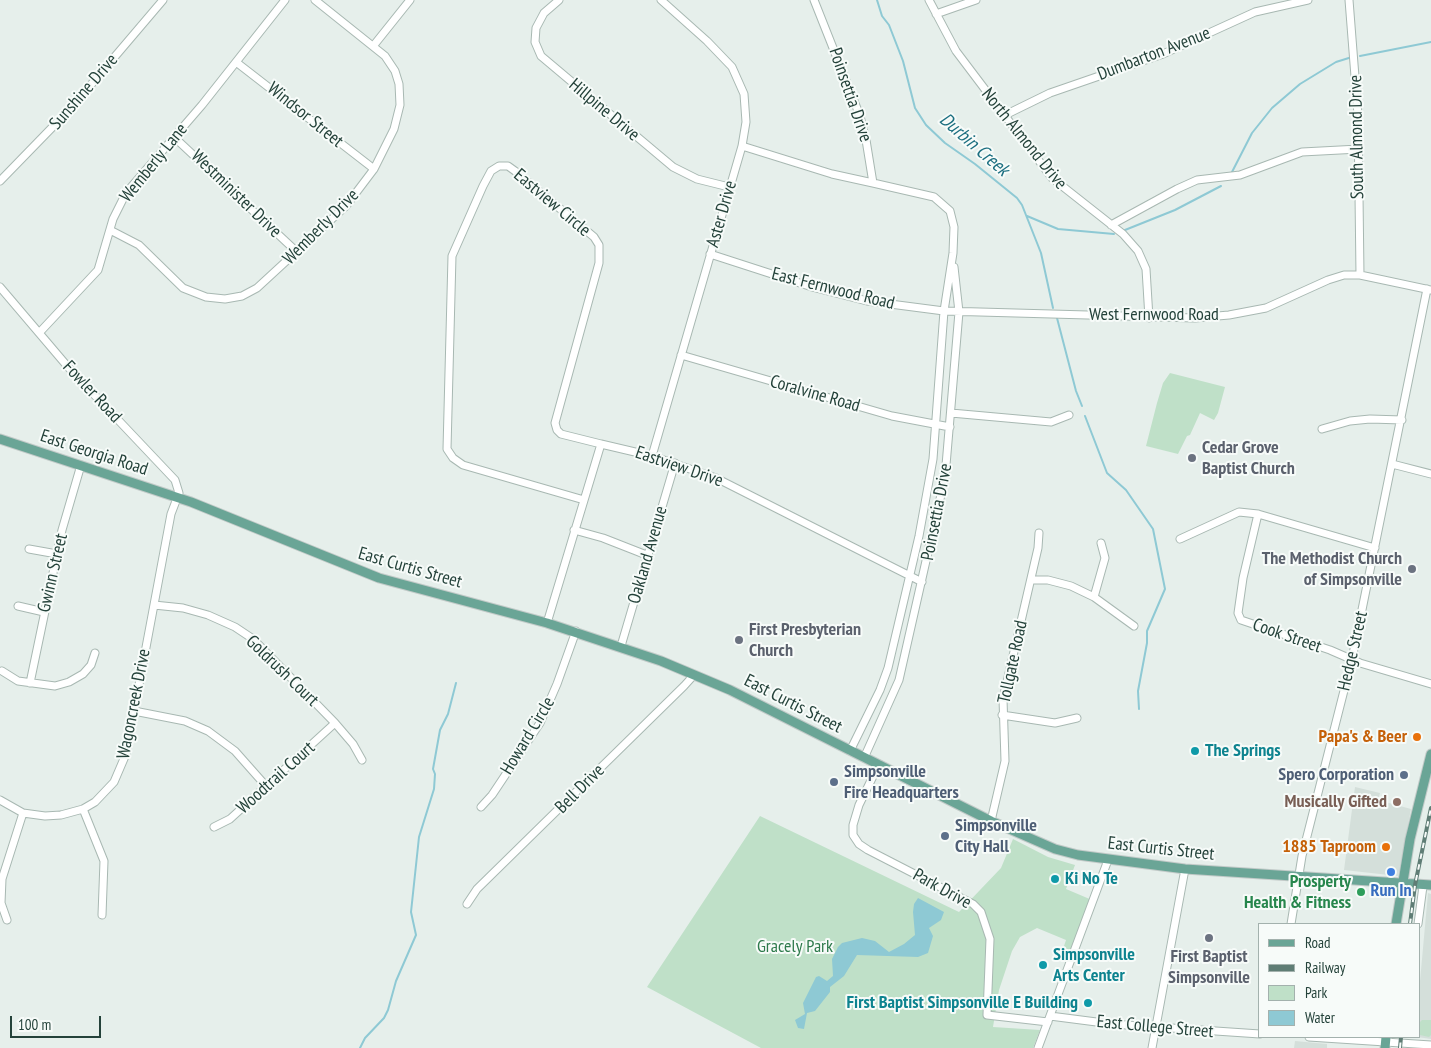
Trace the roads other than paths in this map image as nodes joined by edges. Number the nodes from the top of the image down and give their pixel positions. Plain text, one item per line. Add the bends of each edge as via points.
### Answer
1 (163, 0) edge
2 (285, 0) edge
3 (315, 0) edge
4 (410, 0) edge
5 (559, 0) edge
6 (661, 0) edge
7 (814, 0) edge
8 (929, 0) edge
9 (976, 0) edge
10 (1308, 0) edge
11 (1349, 0) edge
12 (936, 14) junction
13 (374, 45) junction
14 (236, 62) junction
15 (1003, 116) junction
16 (174, 137) junction
17 (742, 146) junction
18 (1359, 149) junction
19 (374, 169) junction
20 (0, 181) edge
21 (873, 184) junction
22 (730, 187) junction
23 (1111, 225) junction
24 (110, 230) junction
25 (298, 252) junction
26 (710, 254) junction
27 (953, 256) junction
28 (1360, 274) junction
29 (0, 287) edge
30 (1429, 289) edge
31 (944, 311) junction
32 (959, 312) junction
33 (1149, 318) junction
34 (39, 333) junction
35 (681, 356) junction
36 (951, 413) junction
37 (1068, 415) dead end
38 (1402, 420) junction
39 (936, 425) junction
40 (950, 427) junction
41 (1322, 429) dead end
42 (0, 439) edge
43 (601, 444) junction
44 (652, 456) junction
45 (674, 463) junction
46 (1392, 464) junction
47 (80, 465) junction
48 (1431, 474) edge
49 (177, 498) junction
50 (584, 500) junction
51 (1258, 514) junction
52 (574, 530) junction
53 (1039, 532) dead end
54 (1180, 538) dead end
55 (1101, 543) dead end
56 (29, 548) dead end
57 (1375, 548) junction
58 (57, 554) junction
59 (649, 556) junction
60 (910, 575) junction
61 (1031, 580) junction
62 (922, 582) junction
63 (1094, 597) junction
64 (154, 605) junction
65 (18, 606) dead end
66 (44, 612) junction
67 (547, 623) junction
68 (1134, 626) dead end
69 (576, 631) junction
70 (621, 646) junction
71 (95, 653) dead end
72 (1352, 659) junction
73 (2, 671) dead end
74 (694, 675) junction
75 (30, 683) junction
76 (1431, 684) edge
77 (134, 711) junction
78 (1002, 715) junction
79 (1077, 718) dead end
80 (335, 723) junction
81 (850, 751) junction
82 (1431, 754) edge
83 (864, 758) junction
84 (362, 760) dead end
85 (878, 764) junction
86 (266, 786) junction
87 (0, 800) edge
88 (481, 808) dead end
89 (83, 809) junction
90 (23, 813) junction
91 (991, 821) junction
92 (214, 827) dead end
93 (1108, 860) junction
94 (1185, 869) junction
95 (1298, 877) junction
96 (1402, 885) junction
97 (1427, 886) edge
98 (467, 904) dead end
99 (102, 915) dead end
100 (7, 920) dead end
101 (1291, 923) edge
102 (1396, 923) edge
103 (1418, 923) edge
104 (1049, 1019) junction
105 (1155, 1028) junction
106 (1258, 1034) edge
107 (1324, 1038) edge
108 (1386, 1042) edge
109 (1409, 1043) edge
110 (1431, 1045) edge
111 (1038, 1048) edge
112 (1152, 1048) edge

1 - 20 street, Sunshine Drive via 72,107
2 - 14 street, Wemberly Lane
3 - 13 street, Wemberly Drive
4 - 13 street
5 - 22 street, Hillpine Drive via 544,13 536,28 535,42 541,56 673,167 697,179
6 - 17 street, Aster Drive via 722,56 736,75 744,94 746,112
7 - 21 street, Poinsettia Drive via 860,116
8 - 12 street, North Almond Drive
9 - 12 street
10 - 15 street, Dumbarton Avenue via 1255,12 1163,54 1036,98
11 - 18 street, South Almond Drive
12 - 15 street, North Almond Drive via 956,51
13 - 19 street, Wemberly Drive via 395,71 400,98 394,129
14 - 16 street, Wemberly Lane
14 - 19 street, Windsor Street
15 - 23 street, North Almond Drive via 1052,178
16 - 24 street, Wemberly Lane via 126,193
16 - 25 street, Westminister Drive
17 - 21 street
17 - 22 street, Aster Drive
18 - 23 street via 1302,152 1240,175 1197,180
18 - 28 street, South Almond Drive
19 - 25 street, Wemberly Drive via 346,206
21 - 27 street, Poinsettia Drive via 927,194 944,204 954,221
22 - 26 street, Aster Drive
23 - 33 street, North Almond Drive via 1142,257 1146,269
24 - 25 street, Wemberly Drive via 139,245 183,288 212,298 234,298 251,292
24 - 34 street, Wemberly Lane via 98,270
26 - 31 street, East Fernwood Road via 867,301
26 - 35 street, Aster Drive
27 - 31 street, Poinsettia Drive
27 - 32 street, Poinsettia Drive
28 - 30 street, West Fernwood Road
28 - 33 street, West Fernwood Road via 1328,280 1257,310 1196,318
29 - 34 street, Fowler Road
30 - 38 street, Hedge Street
31 - 32 street, East Fernwood Road
31 - 39 street, Poinsettia Drive
32 - 33 street, West Fernwood Road
32 - 36 street, Poinsettia Drive
34 - 49 street, Fowler Road via 174,480 178,486
35 - 39 street, Coralvine Road via 892,416
35 - 44 street, Aster Drive
36 - 37 street via 1051,422
36 - 40 street, Poinsettia Drive
38 - 41 street via 1350,421
38 - 46 street, Hedge Street
39 - 40 street, Coralvine Road
39 - 60 street, Poinsettia Drive via 926,500
40 - 62 street, Poinsettia Drive via 945,476
42 - 47 main road, East Georgia Road
43 - 44 street, Eastview Drive
43 - 50 street
43 - 50 street, Eastview Circle via 561,434 555,423 599,263 599,245 594,237 515,171 508,166 498,166 491,171 483,186 452,256 447,449 452,458 464,465
44 - 45 street, Eastview Drive
45 - 59 street, Oakland Avenue
45 - 60 street, Eastview Drive via 737,487
46 - 48 street
46 - 57 street, Hedge Street
47 - 49 main road, East Georgia Road
47 - 58 street, Gwinn Street
49 - 64 street, Wagoncreek Drive via 171,514
49 - 67 main road, East Curtis Street via 380,578
50 - 52 street
51 - 54 street via 1239,512
51 - 57 street
51 - 72 street, Cook Street via 1239,618
52 - 59 street
52 - 67 street
53 - 61 street, Tollgate Road
55 - 63 street via 1105,558
56 - 58 street
57 - 72 street, Hedge Street
58 - 66 street, Gwinn Street
59 - 70 street, Oakland Avenue
60 - 62 street, Eastview Drive
60 - 81 street, Poinsettia Drive via 880,690
61 - 63 street via 1048,580 1071,586
61 - 78 street, Tollgate Road
62 - 83 street, Poinsettia Drive via 899,680
63 - 68 street
64 - 77 street, Wagoncreek Drive
64 - 80 street, Goldrush Court via 208,615 244,633 270,655
65 - 66 street
66 - 75 street, Gwinn Street
67 - 69 main road, East Curtis Street
69 - 70 main road, East Curtis Street
69 - 88 street, Howard Circle via 558,684 540,723
70 - 74 main road, East Curtis Street
71 - 75 street via 88,670 69,682 55,686
72 - 76 street
72 - 95 street, Hedge Street
73 - 75 street
74 - 81 main road, East Curtis Street
74 - 98 street, Bell Drive via 477,889
77 - 86 street via 208,731 235,751
77 - 89 street, Wagoncreek Drive via 126,754 118,776 103,796
78 - 79 street via 1055,722
78 - 91 street, Tollgate Road via 1005,761
80 - 84 street, Goldrush Court
80 - 86 street, Woodtrail Court
81 - 83 main road, East Curtis Street
82 - 96 main road
83 - 85 main road, East Curtis Street
85 - 91 main road, East Curtis Street
85 - 104 street, Park Drive via 853,825 853,835 859,844 973,904 981,912 990,939 987,1015
86 - 92 street, Woodtrail Court via 227,822
87 - 90 street, Wagoncreek Drive
89 - 90 street, Wagoncreek Drive via 51,816
89 - 99 street via 104,861
90 - 100 street via 2,879 2,906
91 - 93 main road, East Curtis Street via 1055,849
93 - 94 main road, East Curtis Street
93 - 104 street
94 - 95 main road, East Curtis Street
94 - 105 street
95 - 96 main road, East Curtis Street
95 - 101 street, Hedge Street
96 - 97 main road, East Curtis Street
96 - 102 main road
97 - 103 street
104 - 105 street, East College Street
104 - 111 street
105 - 106 street, East College Street
105 - 112 street
107 - 108 street
108 - 109 street
109 - 110 street

